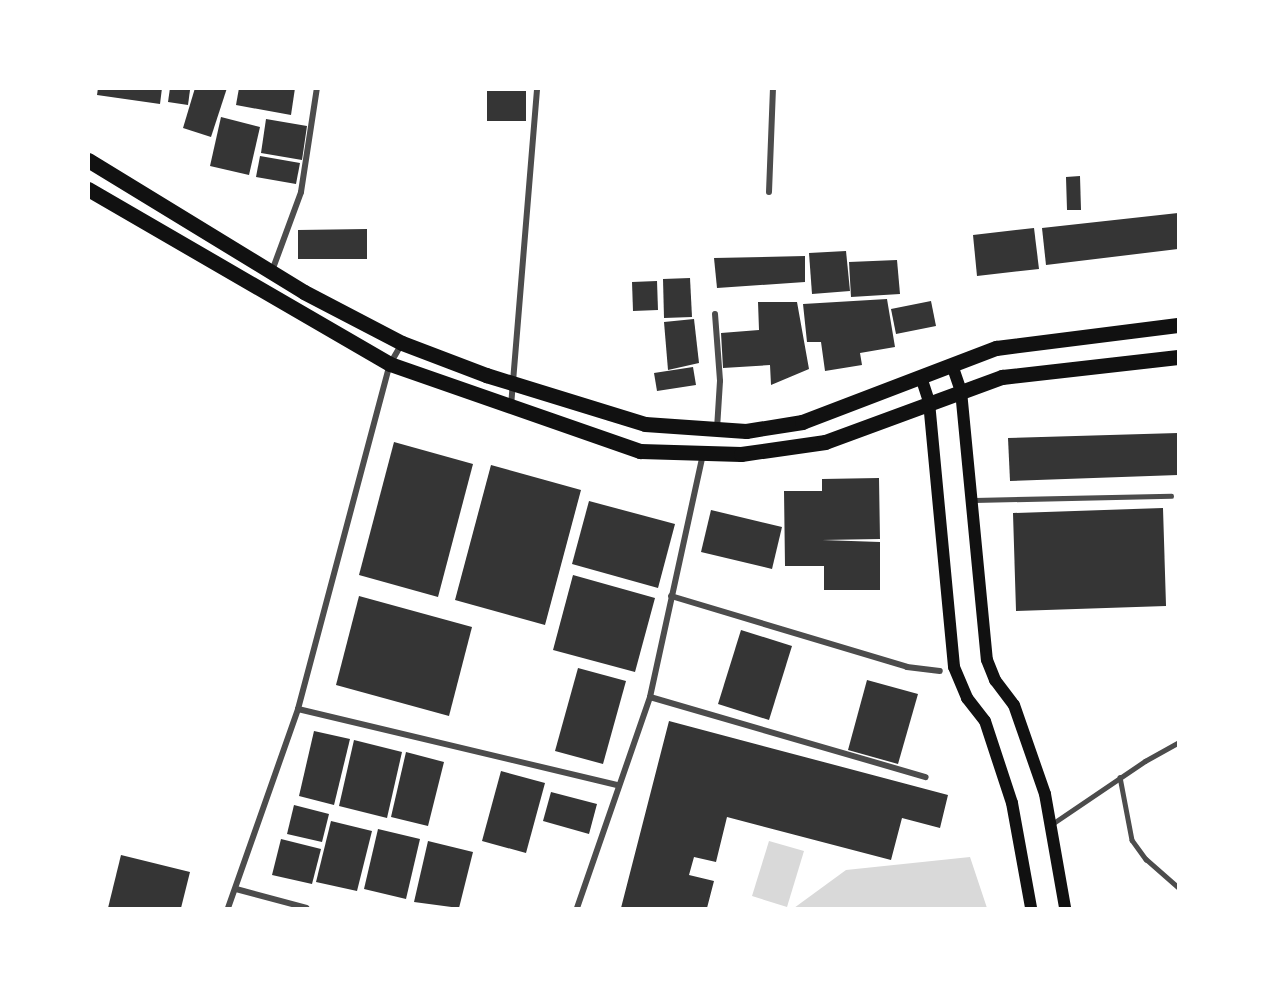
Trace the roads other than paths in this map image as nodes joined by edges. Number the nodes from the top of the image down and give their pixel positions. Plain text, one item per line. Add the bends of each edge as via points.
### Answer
1 (317, 88) edge
2 (537, 88) edge
3 (773, 88) edge
4 (88, 160) edge
5 (88, 189) edge
6 (769, 192) dead end
7 (272, 272) junction
8 (716, 314) dead end
9 (1179, 326) edge
10 (402, 343) junction
11 (1179, 357) edge
12 (390, 364) junction
13 (952, 365) junction
14 (921, 377) junction
15 (513, 384) junction
16 (961, 391) junction
17 (929, 402) junction
18 (511, 406) junction
19 (717, 429) junction
20 (703, 452) junction
21 (1171, 496) dead end
22 (971, 500) junction
23 (671, 596) junction
24 (940, 671) dead end
25 (650, 697) junction
26 (298, 709) junction
27 (1179, 743) edge
28 (926, 777) dead end
29 (1120, 777) junction
30 (618, 785) junction
31 (1050, 826) junction
32 (1179, 887) edge
33 (236, 889) junction
34 (1064, 903) edge
35 (228, 909) edge
36 (308, 909) edge
37 (577, 909) edge
38 (1031, 909) edge

1 - 7 street via 301,192
2 - 15 street
3 - 6 street
4 - 7 main road
5 - 12 main road
7 - 10 main road
8 - 19 street via 720,381
9 - 13 main road via 996,348
10 - 12 street
10 - 15 main road
11 - 16 main road via 1002,377
12 - 18 main road
12 - 26 street
13 - 14 main road
13 - 16 main road
14 - 17 main road
14 - 19 main road via 802,422 746,431
15 - 18 street
15 - 19 main road via 645,424
16 - 17 main road
16 - 22 main road
17 - 20 main road via 825,442 741,454
17 - 38 main road via 954,667 968,698 985,721 1012,803
18 - 20 main road via 640,450
20 - 23 street
21 - 22 lane
22 - 31 main road via 987,660 995,680 1014,705 1045,794
23 - 24 street via 907,667
23 - 25 street
25 - 28 street
25 - 30 street
26 - 30 street
26 - 33 street
27 - 29 lane
29 - 31 lane
29 - 32 lane via 1132,840 1146,860
30 - 37 street
31 - 34 main road
33 - 35 street
33 - 36 street

